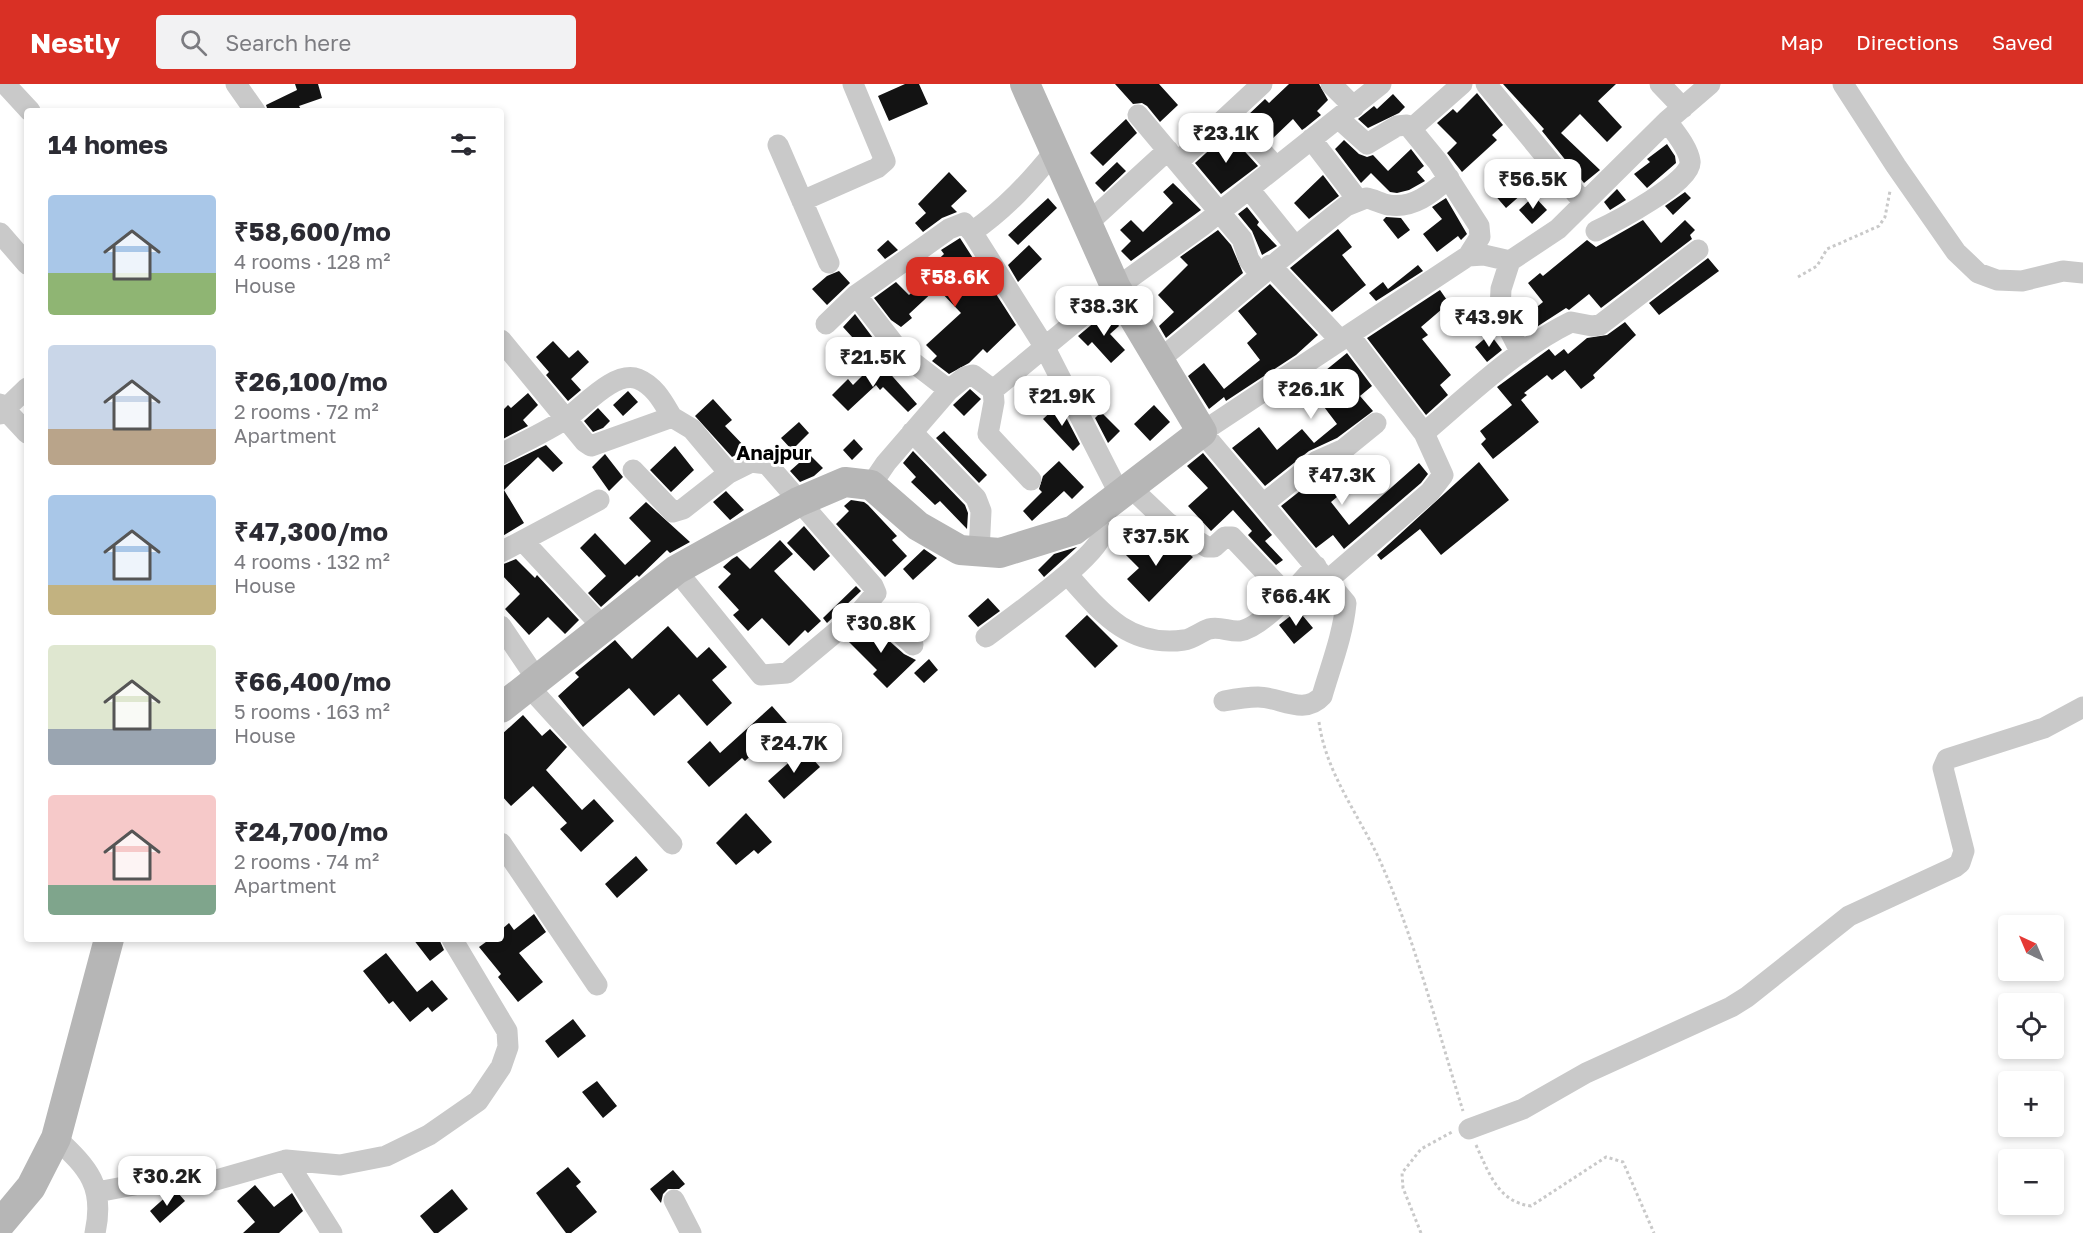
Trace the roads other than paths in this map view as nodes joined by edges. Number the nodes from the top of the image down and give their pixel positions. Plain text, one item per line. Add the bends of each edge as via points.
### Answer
1 (5, 84) edge
2 (236, 84) edge
3 (853, 84) edge
4 (1024, 84) edge
5 (1262, 84) edge
6 (1331, 84) edge
7 (1381, 84) edge
8 (1462, 84) edge
9 (1486, 84) edge
10 (1660, 84) edge
11 (1710, 84) edge
12 (1843, 84) edge
13 (27, 108) edge
14 (253, 108) edge
15 (1347, 113) junction
16 (1138, 115) dead end
17 (1229, 115) junction
18 (1675, 115) junction
19 (1411, 129) junction
20 (1311, 139) junction
21 (778, 145) dead end
22 (1055, 151) junction
23 (1173, 156) junction
24 (1276, 167) junction
25 (1449, 178) junction
26 (1249, 189) junction
27 (1358, 200) junction
28 (802, 201) junction
29 (1584, 203) junction
30 (1220, 212) junction
31 (1087, 224) junction
32 (1596, 231) dead end
33 (972, 232) junction
34 (0, 233) edge
35 (1294, 246) junction
36 (1698, 250) dead end
37 (1468, 256) junction
38 (24, 261) edge
39 (1510, 261) junction
40 (829, 263) dead end
41 (1265, 269) junction
42 (2083, 273) edge
43 (1116, 288) junction
44 (856, 296) junction
45 (826, 324) dead end
46 (1344, 337) junction
47 (1044, 346) junction
48 (504, 347) edge
49 (1521, 353) junction
50 (1159, 360) junction
51 (24, 390) edge
52 (949, 390) junction
53 (993, 390) junction
54 (1, 409) edge
55 (672, 417) junction
56 (567, 418) junction
57 (1377, 423) dead end
58 (24, 430) edge
59 (912, 432) junction
60 (1202, 432) junction
61 (1425, 433) junction
62 (504, 452) edge
63 (633, 470) dead end
64 (729, 473) junction
65 (1031, 480) dead end
66 (871, 485) junction
67 (1124, 489) junction
68 (599, 500) dead end
69 (798, 502) junction
70 (1263, 504) junction
71 (1089, 517) junction
72 (523, 541) junction
73 (504, 550) edge
74 (980, 552) junction
75 (676, 570) junction
76 (1322, 573) junction
77 (1067, 574) junction
78 (1287, 595) junction
79 (868, 604) junction
80 (602, 626) junction
81 (504, 631) edge
82 (986, 637) dead end
83 (913, 645) dead end
84 (534, 684) junction
85 (1224, 701) dead end
86 (504, 706) edge
87 (2083, 706) edge
88 (672, 844) dead end
89 (504, 847) edge
90 (108, 942) edge
91 (454, 942) edge
92 (597, 985) dead end
93 (1469, 1129) road end
94 (56, 1138) junction
95 (286, 1160) junction
96 (97, 1192) junction
97 (674, 1200) dead end
98 (0, 1224) edge
99 (95, 1233) edge
100 (332, 1233) edge
101 (691, 1233) edge

1 - 13 street
2 - 14 street
3 - 28 street via 885,160 877,168
4 - 22 main road
5 - 17 street
6 - 15 street
7 - 15 street
8 - 19 street
9 - 29 street
10 - 18 street
11 - 18 street
12 - 42 street via 1956,252 1978,273 1997,280 2022,281 2063,271
15 - 19 street via 1367,144 1397,126 1407,125
15 - 20 street
16 - 23 street
17 - 23 street
17 - 24 street
18 - 29 street
18 - 32 street via 1691,163 1688,171 1671,186
19 - 25 street
20 - 24 street
20 - 27 street
21 - 28 street
22 - 31 main road
22 - 33 street via 1020,193
23 - 30 street
23 - 31 street
24 - 26 street
25 - 27 street via 1428,196 1404,205
25 - 37 street via 1479,226 1480,237
26 - 30 street
26 - 35 street
27 - 35 street
28 - 40 street
29 - 39 street via 1558,229
30 - 41 street via 1242,239 1249,260
30 - 43 street
31 - 43 main road
33 - 44 street via 964,224 949,229
33 - 47 street
34 - 38 street
35 - 41 street
36 - 49 street via 1600,325 1571,322
37 - 39 street
37 - 46 street
39 - 49 street via 1501,289 1500,311
41 - 46 street
41 - 50 street
43 - 47 street
43 - 50 main road
44 - 45 street
44 - 52 street via 901,353
46 - 60 street
46 - 61 street
47 - 53 street
47 - 67 street
48 - 56 street
49 - 61 street
50 - 60 main road
51 - 54 street
52 - 53 street via 974,375
52 - 59 street
53 - 65 street via 988,434
54 - 58 street
55 - 56 street via 591,446
55 - 56 street via 656,392 637,378 603,388
55 - 64 street via 692,429
56 - 62 street
57 - 70 street via 1344,449 1317,461
59 - 66 street
59 - 74 street via 976,498 981,511
60 - 67 main road
60 - 70 street
61 - 76 street via 1443,476 1440,482
63 - 64 street via 673,512 683,509
64 - 69 street via 752,462 766,464
66 - 69 main road via 845,482
66 - 74 main road via 918,526 960,550
67 - 71 main road
67 - 78 street via 1207,547 1232,537
68 - 72 street
69 - 75 main road
69 - 79 street via 873,586 876,593
70 - 76 street
71 - 74 main road via 1074,530 1039,542 1000,553
71 - 77 street via 1099,527 1099,541
72 - 73 street
72 - 80 street
75 - 79 street via 761,675 787,674
75 - 80 main road
76 - 78 street
76 - 85 street via 1346,603 1335,658 1318,701 1301,706 1259,697
77 - 78 street via 1120,628 1172,640 1186,640 1207,629 1242,631 1259,623
77 - 82 street
79 - 83 street
80 - 84 main road
81 - 84 street
84 - 86 main road
84 - 88 street
87 - 93 street via 2044,728 1947,759 1943,768 1964,851 1955,867 1849,916 1731,1007 1586,1073 1523,1109
89 - 92 street
90 - 94 main road
91 - 95 street via 507,1030 508,1047 501,1067 478,1101 429,1135 386,1156 340,1165
94 - 96 street via 82,1162
94 - 98 main road via 31,1187
95 - 96 street via 216,1180 150,1182
95 - 100 street
96 - 99 street
97 - 101 street

